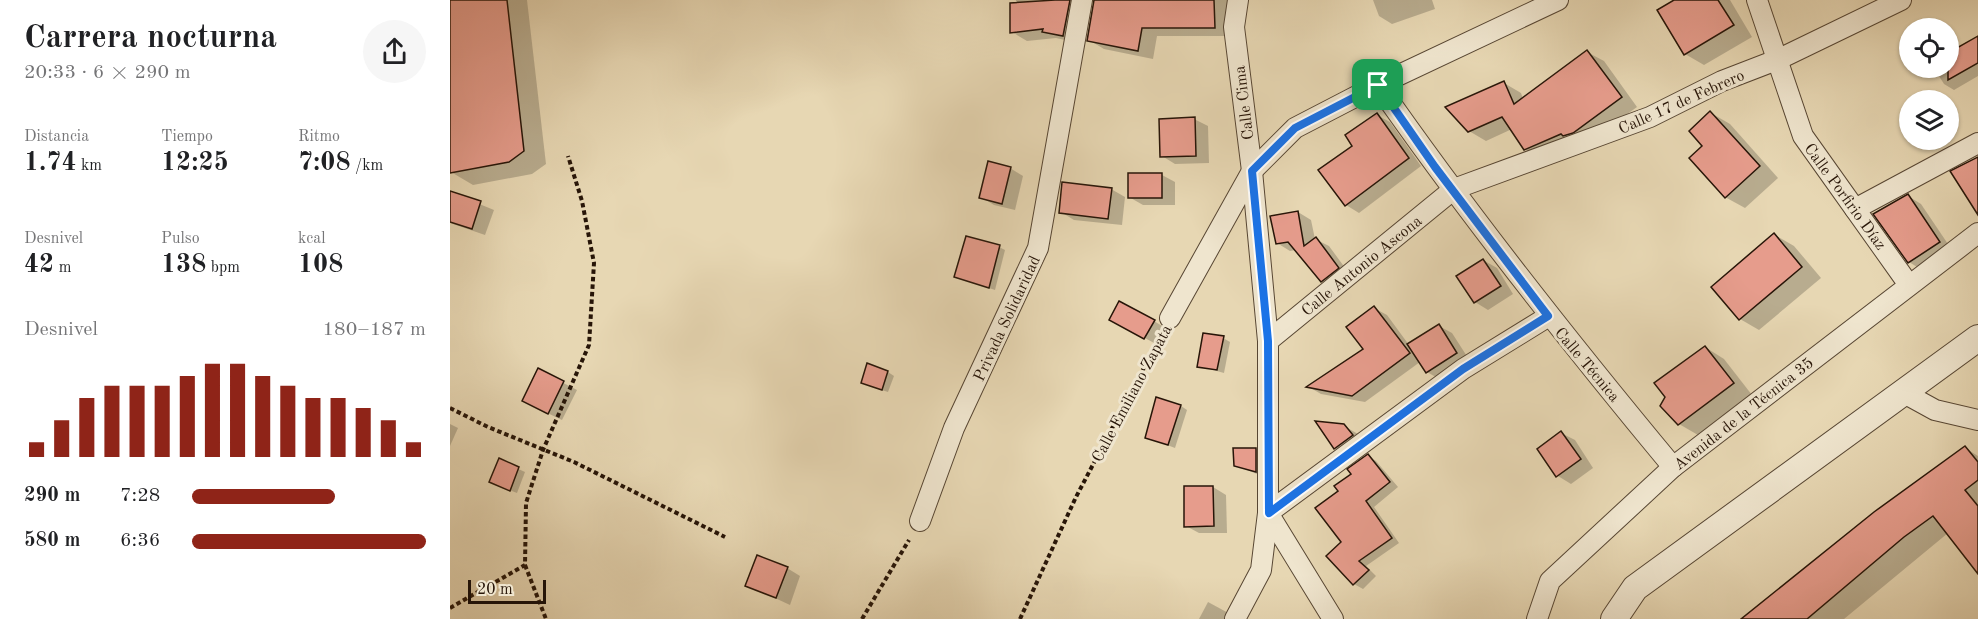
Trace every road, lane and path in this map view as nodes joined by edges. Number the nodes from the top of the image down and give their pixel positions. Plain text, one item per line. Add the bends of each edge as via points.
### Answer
1 (1082, 0) edge
2 (1238, 0) edge
3 (1558, 0) edge
4 (1757, 0) edge
5 (1901, 0) edge
6 (1779, 59) junction
7 (1378, 85) junction
8 (1978, 143) edge
9 (568, 156) dead end
10 (1252, 171) junction
11 (1454, 189) junction
12 (1855, 209) junction
13 (1978, 233) edge
14 (1909, 285) junction
15 (1548, 316) junction
16 (1170, 318) joint
17 (1978, 338) edge
18 (1268, 341) junction
19 (1904, 393) junction
20 (450, 408) edge
21 (1978, 420) edge
22 (543, 450) junction
23 (1673, 467) junction
24 (1269, 513) junction
25 (920, 521) joint
26 (725, 537) dead end
27 (525, 565) junction
28 (450, 608) edge
29 (546, 619) edge
30 (862, 619) edge
31 (1020, 619) edge
32 (1235, 619) edge
33 (1333, 619) edge
34 (1537, 619) edge
35 (1614, 619) edge

1 - 25 street, Privada Solidaridad via 1038,248 954,428
2 - 10 street, Calle Cima via 1234,27
3 - 7 street, Calle Emiliano Zapata
4 - 6 street, Calle Porfirio Díaz
5 - 6 street, Calle 17 de Febrero
6 - 11 street, Calle 17 de Febrero via 1722,81 1650,117
6 - 12 street, Calle Porfirio Díaz via 1803,136
7 - 10 street, Calle Emiliano Zapata via 1295,128
7 - 11 street, Calle Técnica
8 - 12 street
9 - 22 path via 594,263 589,345
10 - 16 street, Calle Emiliano Zapata
10 - 18 street, Calle Cima
11 - 15 street, Calle Técnica
11 - 18 street, Calle Antonio Ascona
12 - 14 street, Calle Porfirio Díaz
13 - 14 street, Avenida de la Técnica 35
14 - 23 street, Avenida de la Técnica 35
15 - 23 street, Calle Técnica
15 - 24 street via 1463,369
16 - 31 path, Calle Emiliano Zapata via 1076,497
17 - 19 street
18 - 24 street, Calle Cima
19 - 21 street via 1935,410
19 - 35 street via 1635,588
20 - 22 path
22 - 26 path
22 - 27 path via 526,502
23 - 34 street, Avenida de la Técnica 35 via 1550,581
24 - 32 street via 1261,570
24 - 33 street
25 - 30 path
27 - 28 path
27 - 29 path

